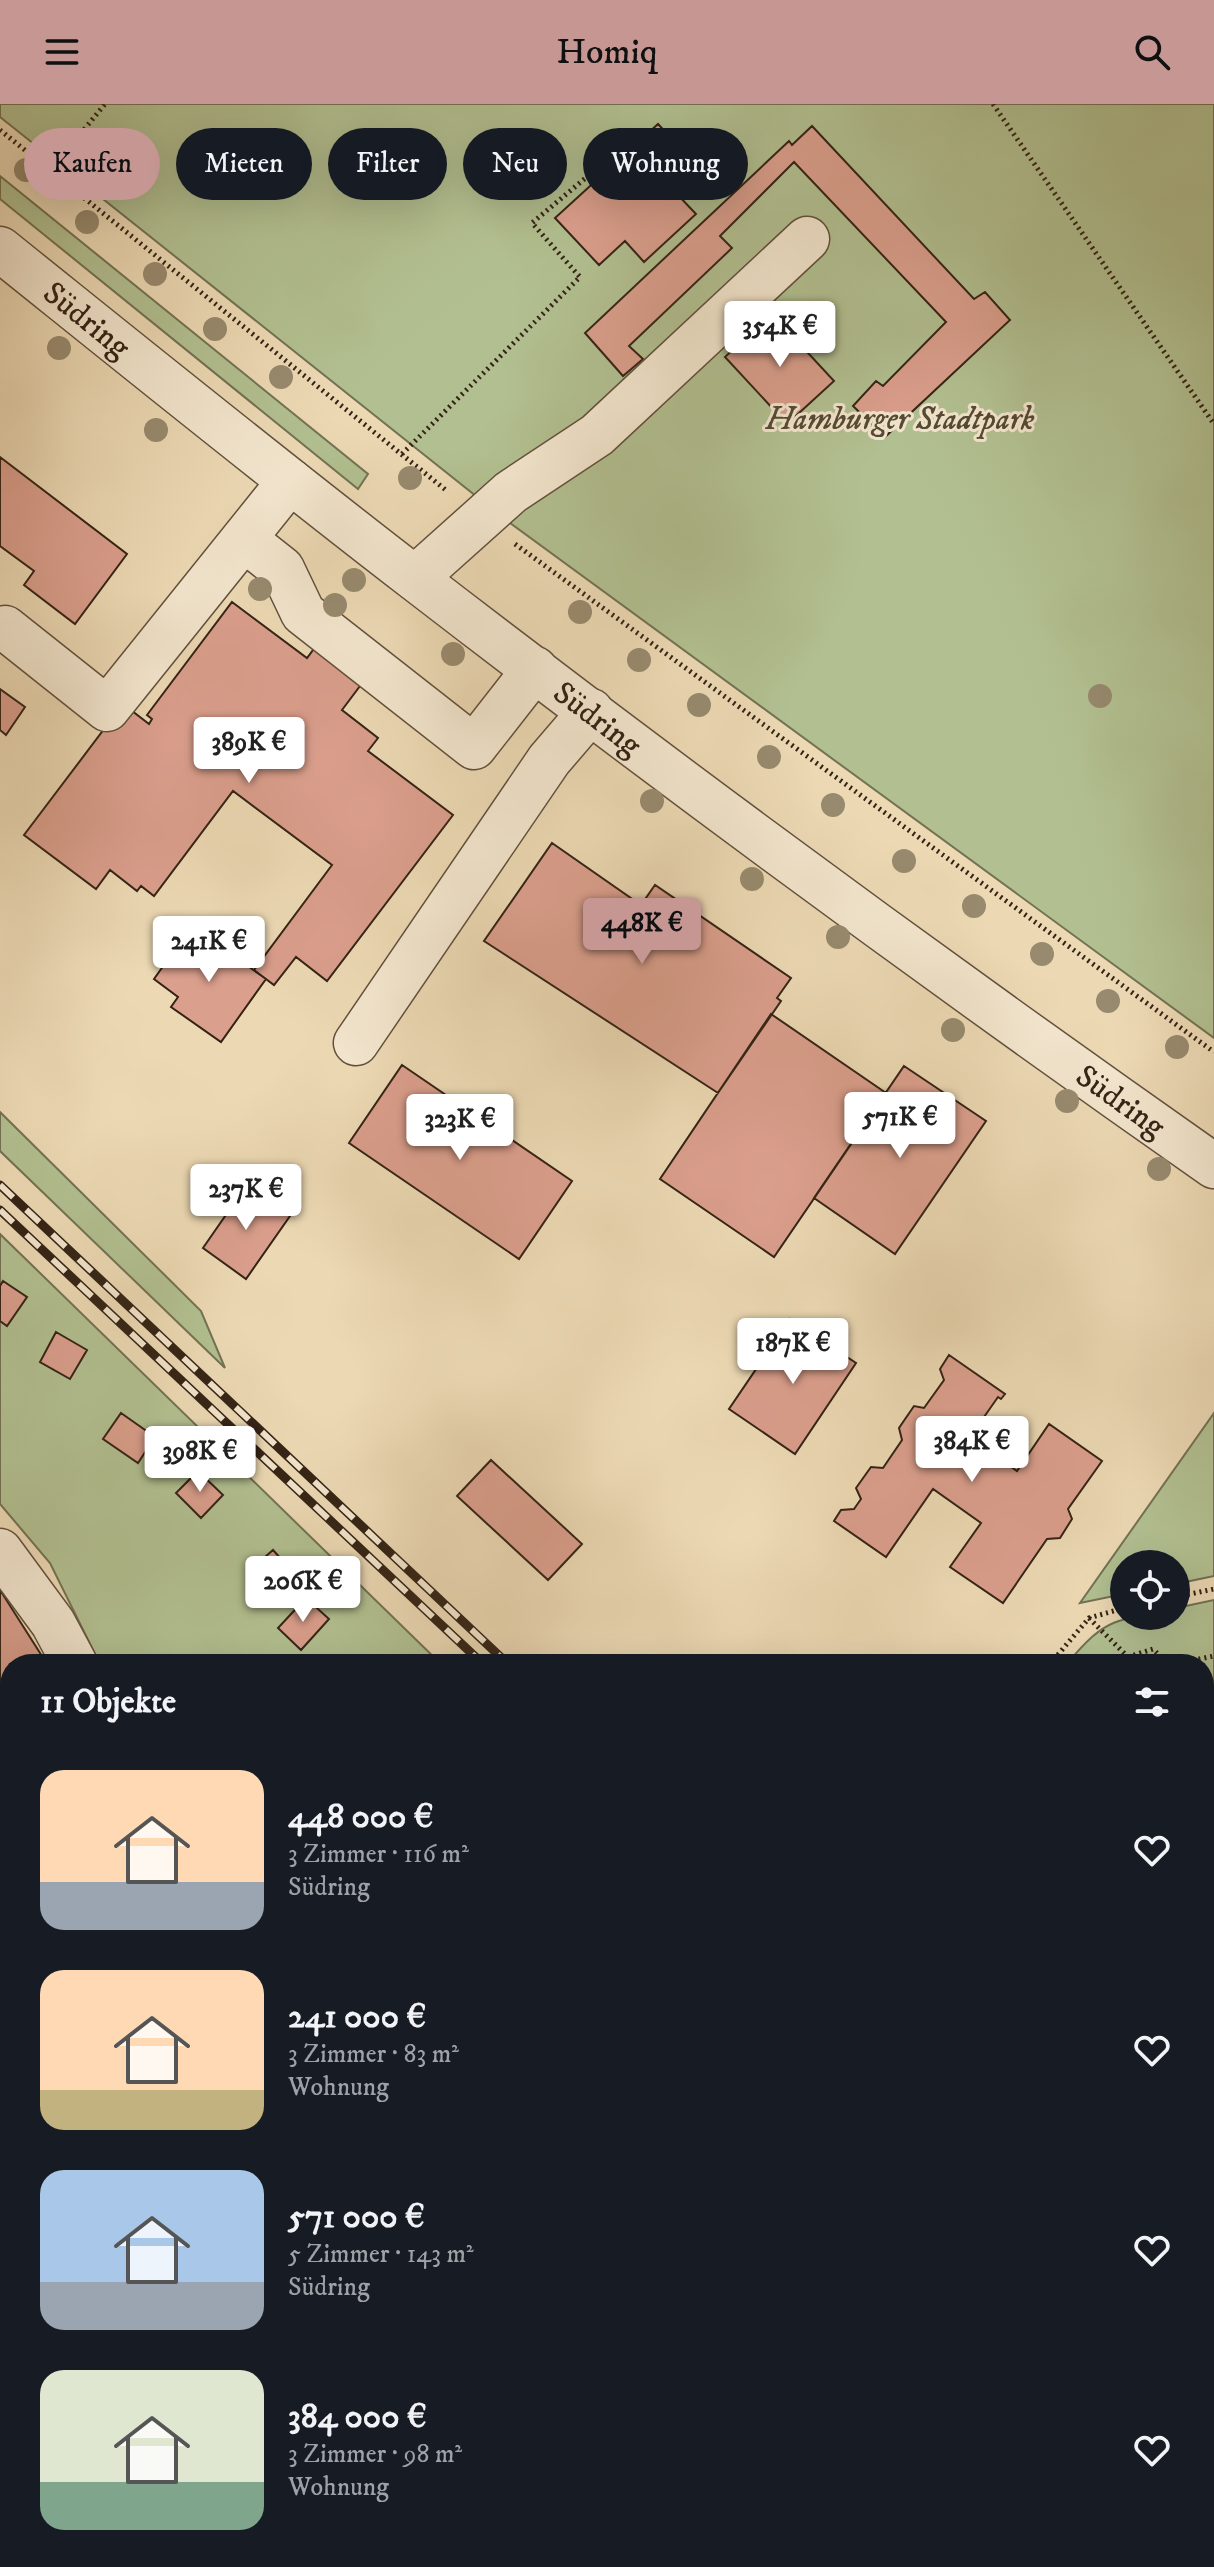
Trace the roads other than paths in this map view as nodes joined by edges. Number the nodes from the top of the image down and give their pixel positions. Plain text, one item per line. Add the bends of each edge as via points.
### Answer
1 (807, 239) dead end
2 (0, 249) edge
3 (290, 481) junction
4 (244, 539) junction
5 (415, 578) junction
6 (5, 628) dead end
7 (535, 669) junction
8 (591, 711) junction
9 (356, 1043) dead end
10 (1214, 1166) edge
11 (0, 1551) edge
12 (70, 1654) edge

1 - 5 street via 597,435 511,492
2 - 3 street, Südring
3 - 4 street
3 - 5 street, Südring
4 - 6 street via 107,709
4 - 7 street via 282,569 303,613 474,747
5 - 7 street, Südring
7 - 8 street, Südring
8 - 9 street via 549,760
8 - 10 street, Südring via 818,883
11 - 12 street

